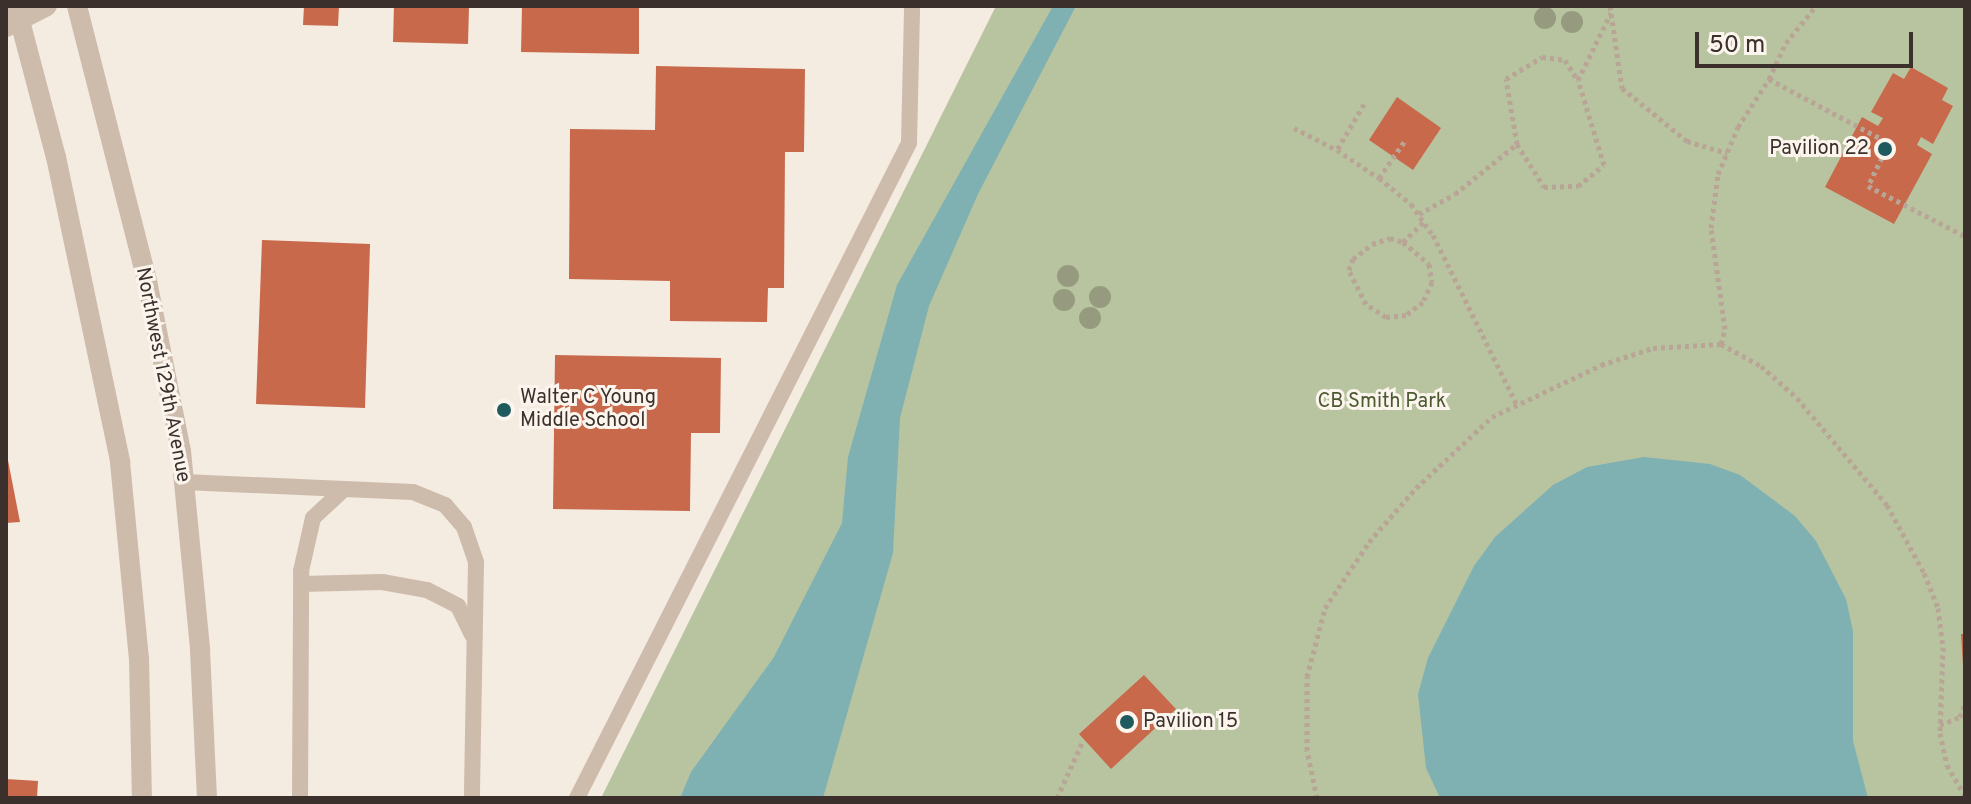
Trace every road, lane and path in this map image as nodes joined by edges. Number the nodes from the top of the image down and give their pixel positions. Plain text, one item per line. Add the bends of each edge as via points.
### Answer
1 (47, 6) edge
2 (77, 6) edge
3 (912, 6) edge
4 (1816, 6) edge
5 (1610, 9) edge
6 (14, 18) edge
7 (1769, 79) junction
8 (1578, 80) junction
9 (1364, 104) dead end
10 (1294, 128) dead end
11 (1404, 142) dead end
12 (1517, 144) junction
13 (1337, 150) junction
14 (1727, 153) junction
15 (1379, 178) junction
16 (1419, 214) junction
17 (1424, 222) junction
18 (1965, 236) edge
19 (1403, 242) junction
20 (1721, 344) junction
21 (1517, 405) junction
22 (184, 482) junction
23 (344, 489) junction
24 (301, 584) junction
25 (474, 640) junction
26 (1965, 704) edge
27 (1940, 725) junction
28 (1082, 743) dead end
29 (1965, 796) edge
30 (142, 798) edge
31 (207, 798) edge
32 (300, 798) edge
33 (472, 798) edge
34 (577, 798) edge
35 (1057, 798) edge
36 (1317, 798) edge

1 - 6 street
2 - 22 street, Northwest 129th Avenue via 147,281
3 - 34 lane via 909,143
4 - 7 path via 1786,43
5 - 8 path
5 - 14 path via 1622,88 1687,141
6 - 30 street via 56,157 120,462 139,658
7 - 14 path
7 - 18 path via 1889,143 1868,186
8 - 12 path via 1565,60 1542,57 1506,79
8 - 12 path via 1604,165 1578,186 1544,187
9 - 13 path
10 - 13 path
11 - 15 path
12 - 16 path via 1455,194
13 - 15 path
14 - 20 path via 1718,174 1711,228 1725,329
15 - 16 path
16 - 17 path
17 - 19 path
17 - 21 path
19 - 19 path via 1390,238 1372,244 1353,259 1349,270 1366,304 1386,317 1406,315 1423,302 1432,282 1429,264
20 - 21 path via 1653,348 1601,365
20 - 27 path via 1761,366 1797,398 1887,505 1938,608 1943,647
21 - 36 path via 1492,417 1416,488 1369,542 1325,608 1307,677 1307,750
22 - 23 lane
22 - 31 street, Northwest 129th Avenue
23 - 24 lane via 313,518
23 - 25 lane via 413,492 445,505 464,527 476,562
24 - 25 lane via 382,582 427,590 458,606
24 - 32 lane
25 - 33 lane
26 - 27 path via 1960,717
27 - 29 path via 1947,765
28 - 35 path

